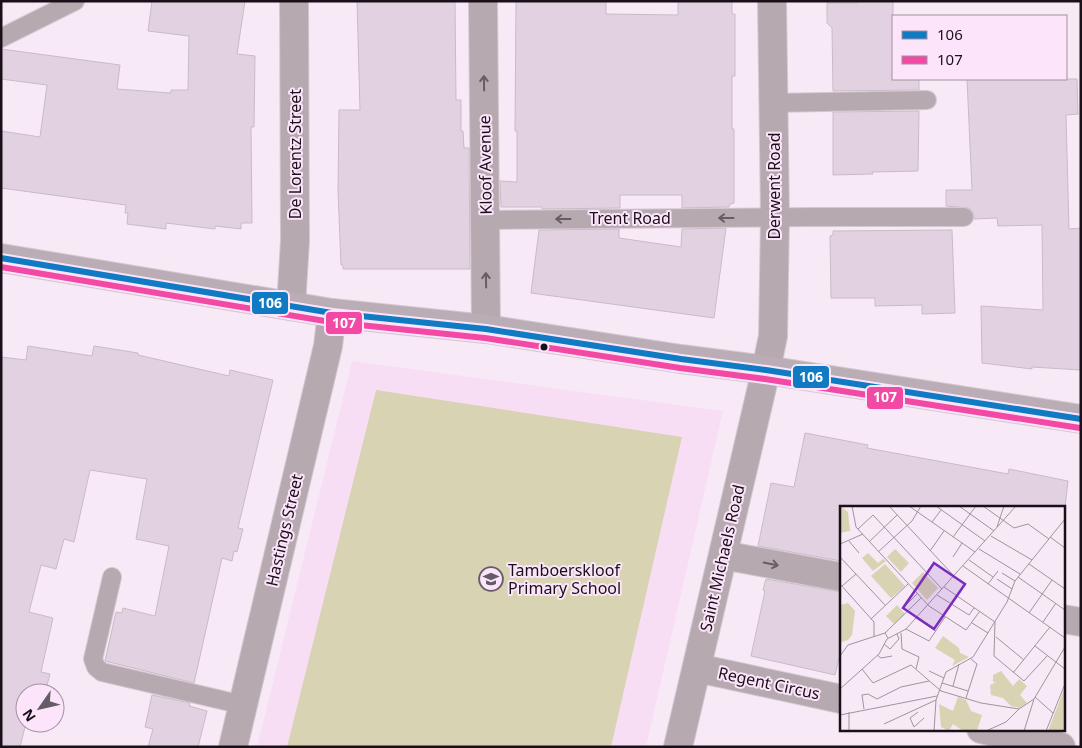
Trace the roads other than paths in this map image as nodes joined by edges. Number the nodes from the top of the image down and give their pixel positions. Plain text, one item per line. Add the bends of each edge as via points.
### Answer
1 (75, 1) edge
2 (294, 1) edge
3 (482, 1) edge
4 (772, 1) edge
5 (1, 38) edge
6 (927, 100) dead end
7 (773, 103) junction
8 (775, 217) junction
9 (964, 217) dead end
10 (485, 220) junction
11 (1, 258) edge
12 (291, 306) junction
13 (332, 313) junction
14 (486, 329) junction
15 (766, 370) junction
16 (1081, 419) edge
17 (723, 554) junction
18 (112, 577) dead end
19 (840, 577) edge
20 (1064, 619) edge
21 (1081, 622) edge
22 (697, 668) junction
23 (840, 699) edge
24 (243, 705) junction
25 (985, 730) edge
26 (233, 747) edge
27 (678, 747) edge
28 (1061, 747) edge

1 - 5 lane
2 - 12 street, De Lorentz Street via 295,241
10 -> 3 street, Kloof Avenue
4 - 7 street, Derwent Road
6 - 7 lane
7 - 8 street, Derwent Road
8 - 9 lane, Trent Road
8 -> 10 lane, Trent Road
8 - 15 street, Derwent Road via 773,336
14 -> 10 street, Kloof Avenue
11 - 12 main road
12 - 13 main road
13 - 14 main road
13 - 24 street, Hastings Street via 328,346
14 - 15 main road
15 - 16 main road
15 - 17 street, Saint Michaels Road
17 -> 19 street
17 - 22 street, Saint Michaels Road
18 - 24 lane via 93,659 96,667 102,672
20 - 21 street
22 - 23 street, Regent Circus
22 - 27 street, Saint Michaels Road
24 - 26 street, Hastings Street
25 - 28 street

